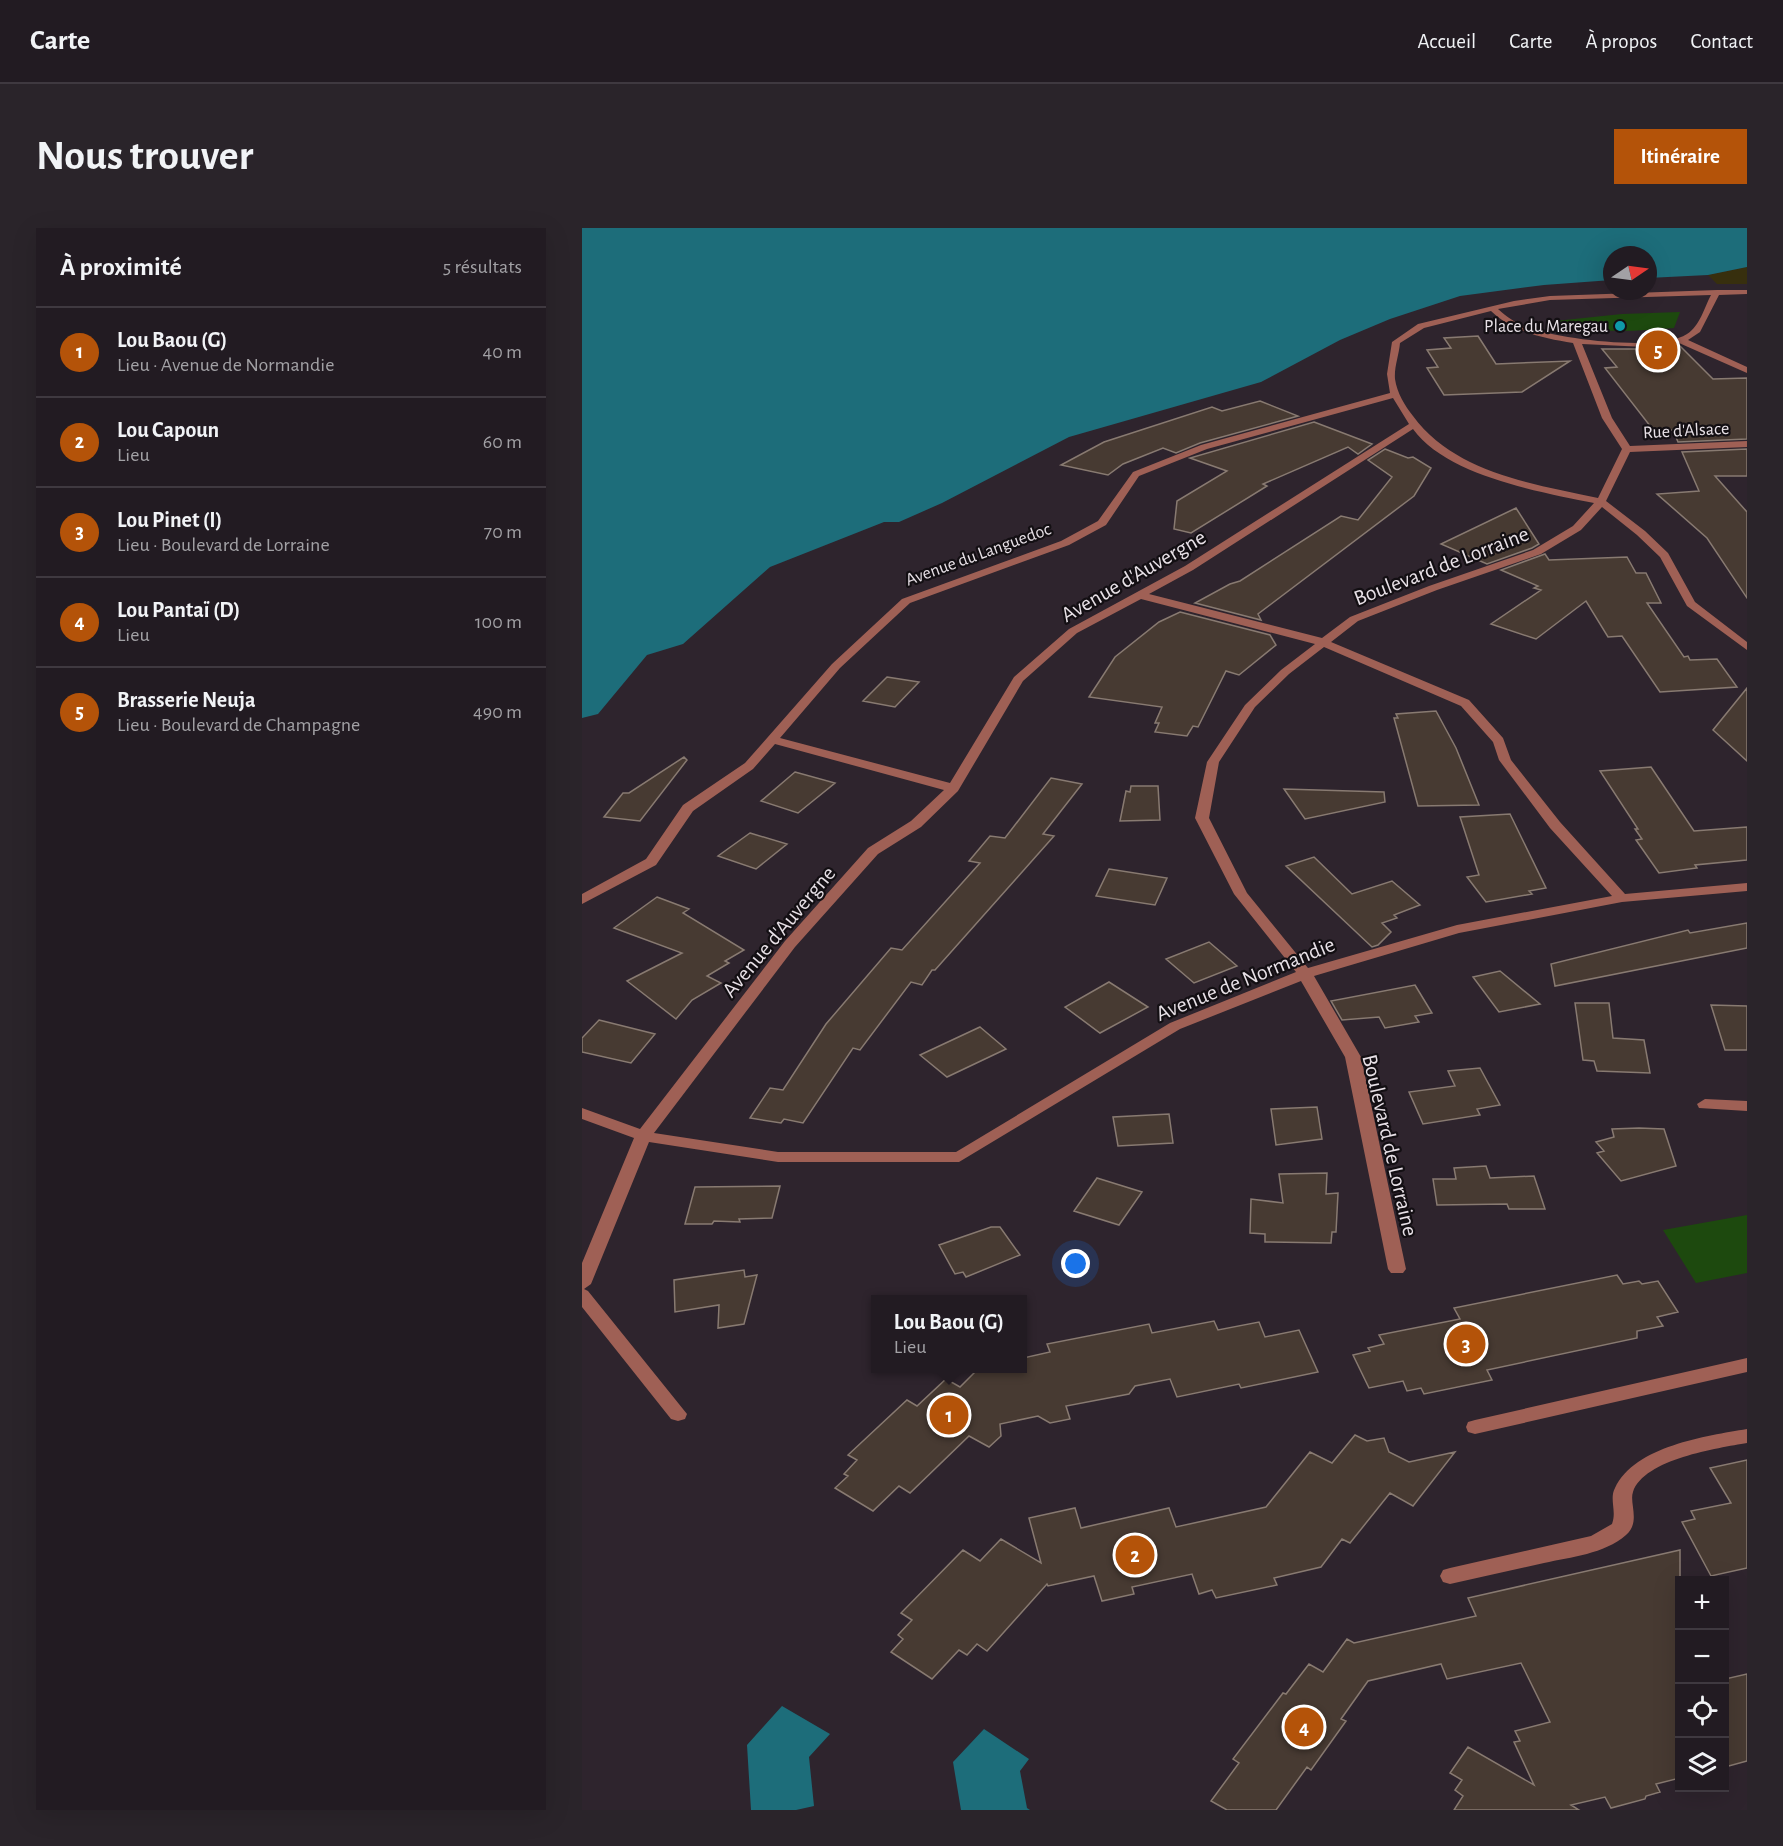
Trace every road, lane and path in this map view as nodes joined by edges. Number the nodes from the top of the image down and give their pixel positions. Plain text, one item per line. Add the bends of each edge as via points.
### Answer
1 (1716, 292) junction
2 (1747, 292) edge
3 (1493, 309) junction
4 (1680, 340) junction
5 (1576, 341) junction
6 (1747, 370) edge
7 (1395, 395) junction
8 (1412, 426) junction
9 (1747, 444) edge
10 (1627, 449) junction
11 (1601, 502) junction
12 (1140, 595) junction
13 (1322, 642) junction
14 (1747, 647) edge
15 (773, 740) junction
16 (953, 788) junction
17 (1747, 887) edge
18 (1622, 898) junction
19 (582, 900) edge
20 (1305, 974) junction
21 (1705, 1104) dead end
22 (1747, 1106) edge
23 (582, 1113) edge
24 (643, 1136) junction
25 (1396, 1269) dead end
26 (582, 1284) edge
27 (582, 1295) edge
28 (1747, 1365) edge
29 (678, 1414) dead end
30 (1475, 1427) dead end
31 (1747, 1436) edge
32 (1450, 1576) dead end

1 - 2 street
1 - 3 street via 1550,298
1 - 4 street via 1695,332
3 - 5 street via 1503,320 1533,333
3 - 7 street via 1421,326 1396,342 1391,379
4 - 5 street via 1615,344
4 - 6 street
5 - 10 street via 1607,417
7 - 8 street
7 - 15 street, Avenue du Languedoc via 1204,447 1136,474 1102,523 1065,543 906,601 836,666
8 - 11 street via 1448,456 1510,481
8 - 12 street, Avenue d'Auvergne via 1254,528
9 - 10 street, Rue d'Alsace
10 - 11 street, Boulevard de Lorraine
11 - 13 street, Boulevard de Lorraine via 1577,528 1537,552 1354,619
11 - 14 street via 1664,555 1691,604
12 - 13 street
12 - 16 street, Avenue d'Auvergne via 1073,631 1018,679
13 - 18 street via 1465,703 1499,741 1505,760 1555,825
13 - 20 street, Boulevard de Lorraine via 1251,705 1213,762 1202,818 1241,894
15 - 16 street
15 - 19 street, Avenue du Languedoc via 749,766 688,807 651,862
16 - 24 street, Avenue d'Auvergne via 916,824 873,851 790,944
17 - 18 street, Avenue de Normandie
18 - 20 street, Avenue de Normandie via 1457,929
20 - 24 street, Avenue de Normandie via 1175,1026 959,1157 778,1156
20 - 25 street, Boulevard de Lorraine via 1353,1057
21 - 22 street
23 - 24 street
24 - 26 street, Avenue d'Auvergne
27 - 29 street
28 - 30 street
31 - 32 street via 1653,1460 1637,1470 1623,1489 1625,1513 1620,1529 1596,1543

